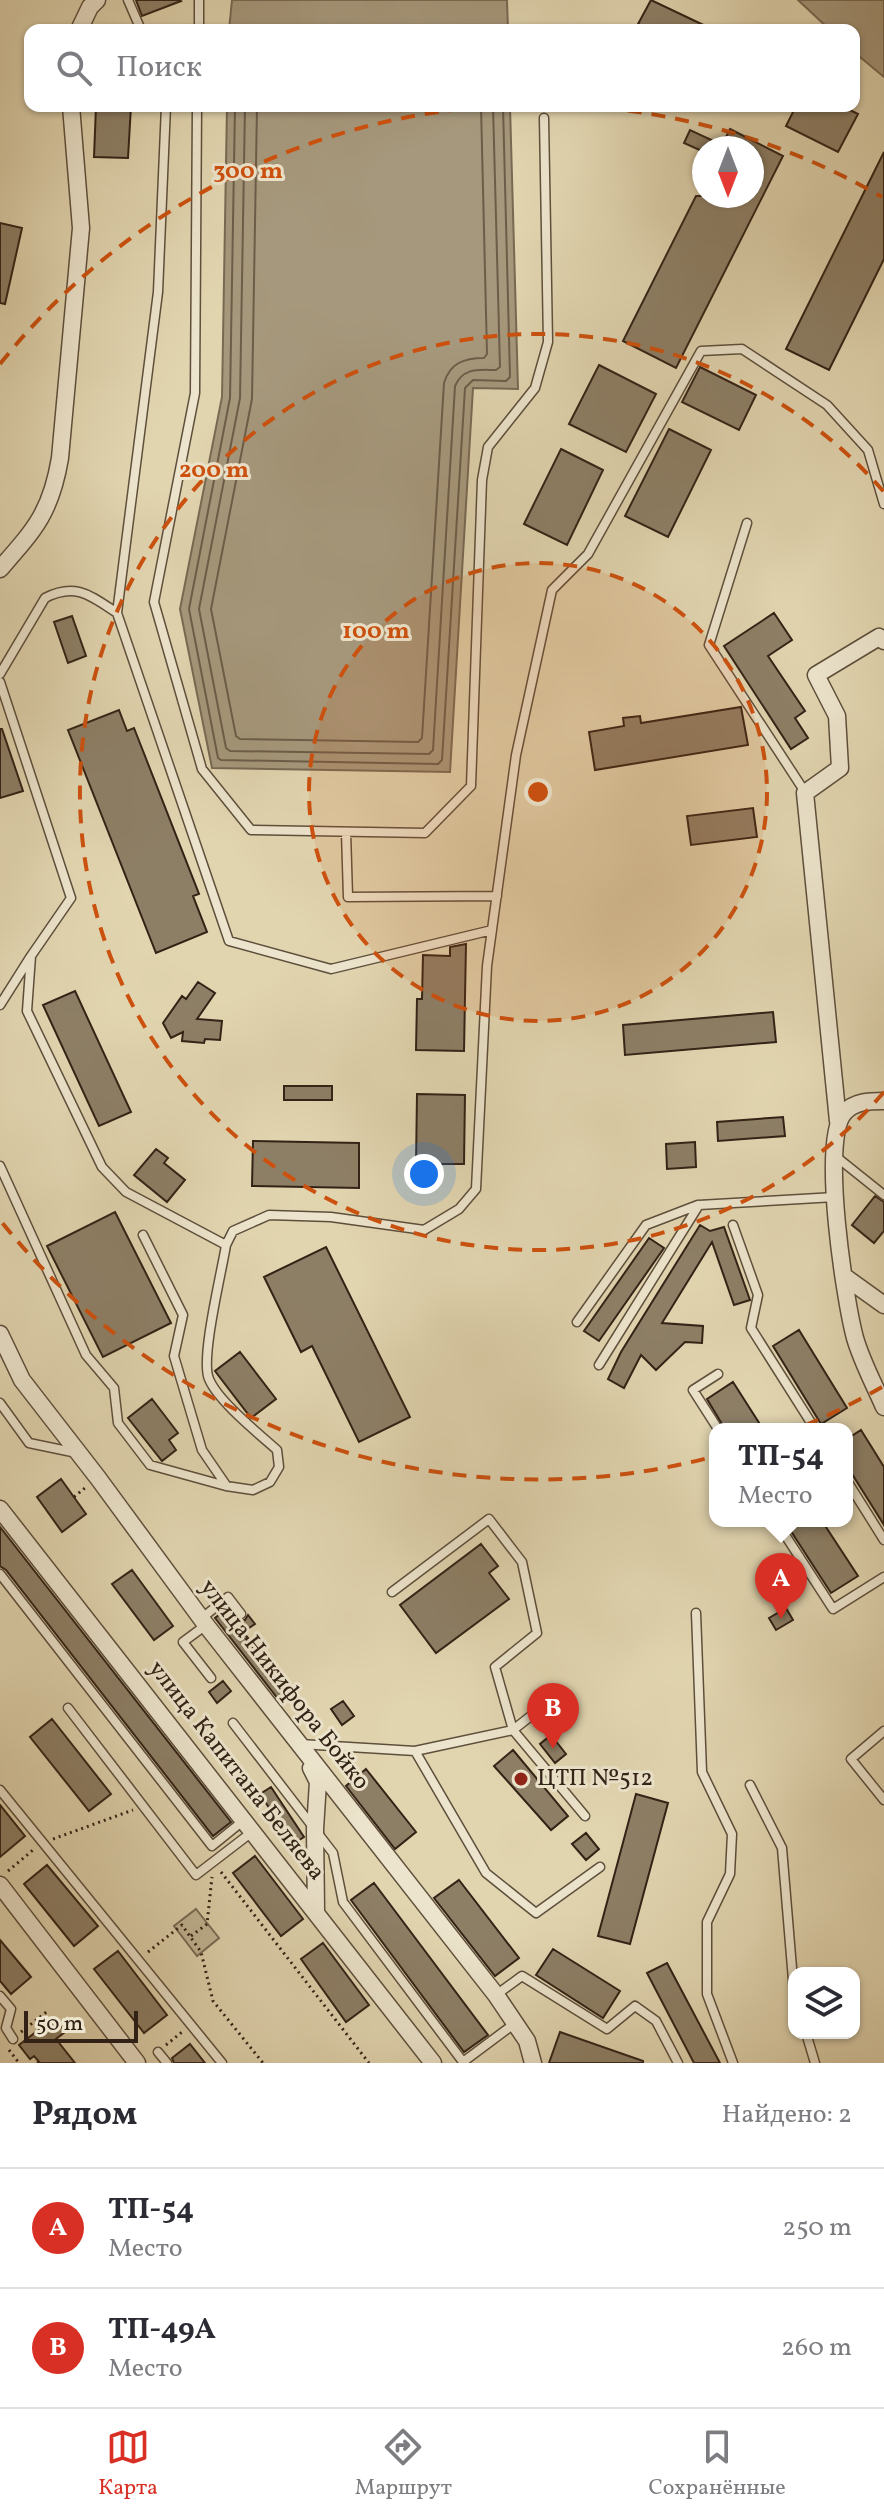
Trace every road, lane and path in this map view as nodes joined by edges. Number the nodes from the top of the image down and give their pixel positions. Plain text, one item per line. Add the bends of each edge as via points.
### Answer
1 (97, 0) edge
2 (128, 0) edge
3 (199, 0) edge
4 (82, 24) edge
5 (138, 24) edge
6 (199, 24) edge
7 (71, 112) edge
8 (166, 112) edge
9 (197, 112) edge
10 (544, 118) dead end
11 (884, 504) edge
12 (747, 523) dead end
13 (0, 569) edge
14 (117, 613) junction
15 (884, 641) edge
16 (0, 674) edge
17 (0, 682) edge
18 (805, 793) junction
19 (346, 832) junction
20 (497, 896) junction
21 (492, 930) junction
22 (31, 956) junction
23 (0, 1005) edge
24 (884, 1101) edge
25 (838, 1121) junction
26 (834, 1154) junction
27 (0, 1166) edge
28 (884, 1195) edge
29 (835, 1197) junction
30 (699, 1205) junction
31 (733, 1225) dead end
32 (143, 1235) dead end
33 (226, 1245) junction
34 (845, 1277) junction
35 (884, 1305) edge
36 (577, 1322) dead end
37 (0, 1334) edge
38 (599, 1365) dead end
39 (718, 1374) dead end
40 (0, 1403) edge
41 (884, 1407) edge
42 (714, 1423) edge
43 (811, 1423) edge
44 (80, 1454) junction
45 (226, 1486) junction
46 (853, 1491) edge
47 (2, 1515) edge
48 (780, 1527) edge
49 (884, 1540) edge
50 (0, 1574) edge
51 (881, 1579) edge
52 (884, 1590) edge
53 (392, 1592) dead end
54 (696, 1613) dead end
55 (241, 1614) dead end
56 (204, 1622) junction
57 (211, 1678) dead end
58 (546, 1704) dead end
59 (68, 1708) dead end
60 (233, 1723) dead end
61 (513, 1730) junction
62 (884, 1731) edge
63 (300, 1744) junction
64 (415, 1751) junction
65 (750, 1785) dead end
66 (0, 1790) edge
67 (884, 1800) edge
68 (144, 1806) junction
69 (585, 1816) dead end
70 (248, 1826) junction
71 (315, 1829) junction
72 (43, 1843) junction
73 (214, 1862) junction
74 (600, 1867) dead end
75 (0, 1877) edge
76 (0, 1885) edge
77 (316, 1911) junction
78 (191, 1936) junction
79 (138, 1960) junction
80 (792, 1967) edge
81 (496, 1995) junction
82 (0, 1996) edge
83 (514, 2024) junction
84 (13, 2039) dead end
85 (808, 2039) edge
86 (158, 2052) dead end
87 (131, 2060) edge
88 (167, 2063) edge
89 (222, 2063) edge
90 (263, 2063) edge
91 (369, 2063) edge
92 (433, 2063) edge
93 (533, 2063) edge
94 (678, 2063) edge
95 (733, 2063) edge
96 (815, 2063) edge

1 - 4 street
2 - 5 lane
3 - 6 lane
7 - 13 street via 81,228 60,458 41,519
8 - 14 lane via 158,292
9 - 19 lane via 195,393 154,602 202,769 251,830
10 - 19 lane via 548,342 535,388 488,447 482,480 471,786 425,833
11 - 20 lane via 868,450 827,405 742,349 701,351 588,554 552,590 516,755
12 - 18 lane via 709,645
14 - 16 lane via 89,594 58,591 45,598
14 - 21 lane via 229,941 331,969
15 - 18 street via 879,637 816,675 837,716 840,768
17 - 22 lane via 71,898
18 - 25 street
19 - 20 lane via 348,897
20 - 21 lane
21 - 33 lane via 476,1189 459,1209 424,1230 269,1215 233,1231
22 - 23 lane
22 - 33 lane via 27,1011 102,1167 126,1192
24 - 25 street via 856,1104
25 - 26 street
26 - 28 lane
26 - 29 street
27 - 45 lane via 86,1355 114,1388 118,1423 150,1465
29 - 30 lane
29 - 34 street
30 - 36 lane via 646,1225
30 - 38 lane
31 - 43 lane via 758,1295 751,1328
32 - 45 lane via 183,1315 174,1356 202,1450
33 - 45 lane via 207,1347 208,1378 234,1412 277,1450 279,1467 270,1482 253,1490
34 - 35 street
34 - 41 street via 855,1337
37 - 44 street, улица Никифора Бойко via 22,1380
39 - 42 lane via 693,1390
40 - 44 lane via 29,1443
44 - 56 street, улица Никифора Бойко
46 - 49 lane
47 - 70 street, улица Капитана Беляева
48 - 51 lane via 833,1609
50 - 70 lane via 212,1846
51 - 52 lane
53 - 61 lane via 489,1519 522,1562 537,1633 495,1667
54 - 95 lane via 702,1772 732,1834 730,1874 707,1922 707,1994
55 - 56 lane via 228,1597
56 - 57 lane via 183,1642
56 - 63 street, улица Никифора Бойко
58 - 61 lane
59 - 68 lane
60 - 71 lane
61 - 64 lane
61 - 69 lane
62 - 67 lane via 851,1759
63 - 64 lane
63 - 71 street via 318,1782
63 - 81 street, улица Никифора Бойко
64 - 74 lane via 486,1873 536,1913
65 - 80 lane via 782,1848
66 - 72 lane
68 - 72 path
68 - 73 lane via 196,1875
70 - 73 lane
70 - 77 street, улица Капитана Беляева
71 - 77 street
71 - 83 lane via 333,1853 343,1902 463,2062
72 - 75 path
72 - 79 lane
73 - 78 path via 207,1924
73 - 91 path
76 - 87 street
77 - 92 street, улица Капитана Беляева
78 - 79 path via 182,1925
78 - 90 path via 201,1952 213,2001
79 - 89 lane
81 - 83 street, улица Никифора Бойко
81 - 94 lane via 522,1976 607,2029 635,2006 656,2021
82 - 84 lane via 11,2009 6,2028
83 - 93 street, улица Никифора Бойко via 527,2041
85 - 96 lane
86 - 88 lane

